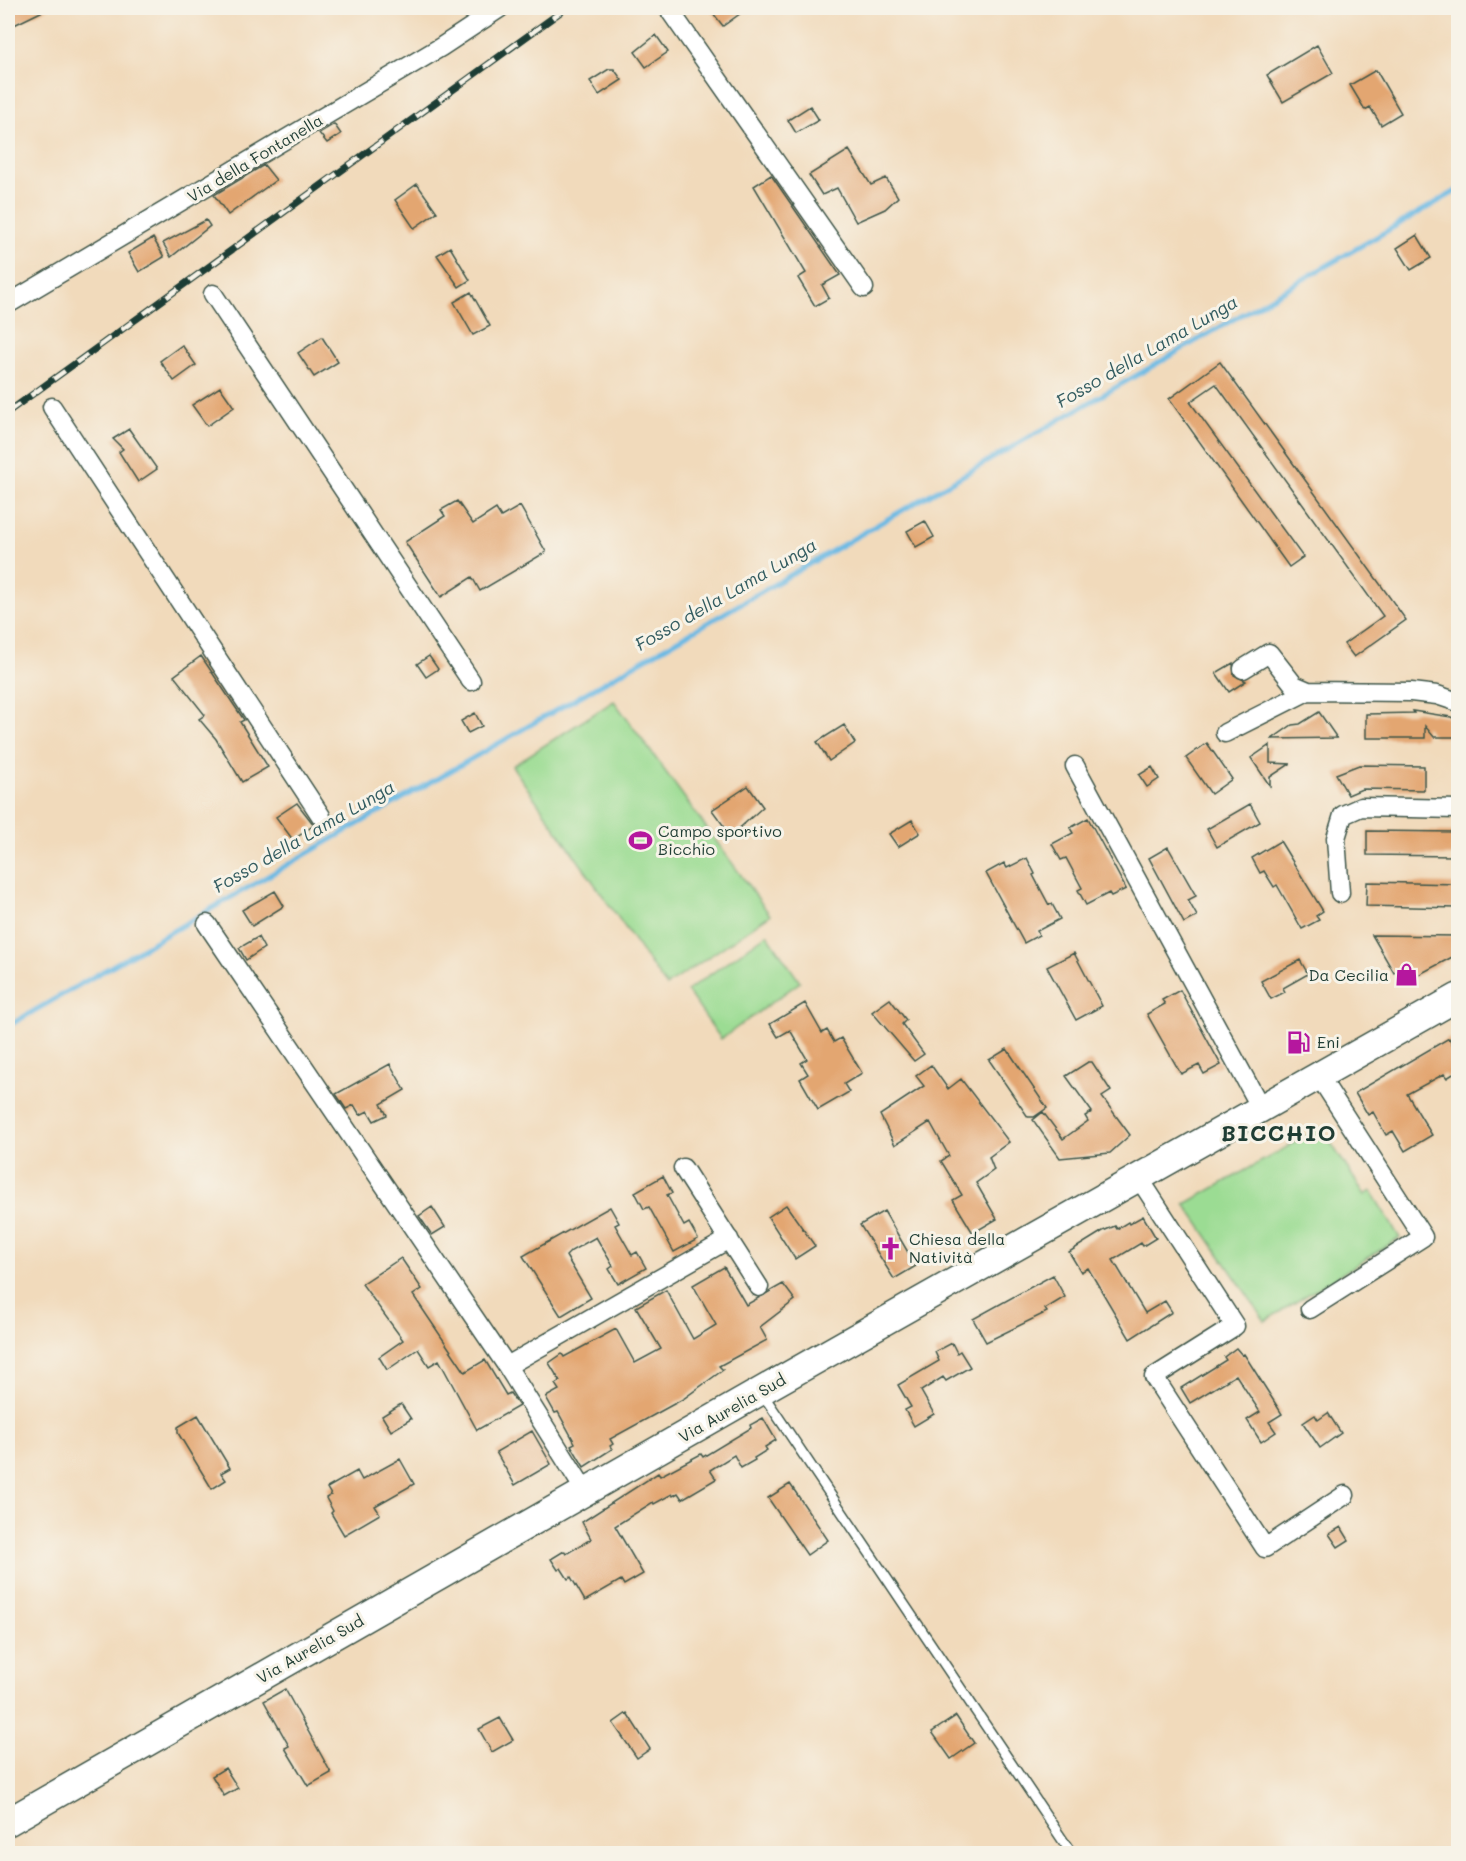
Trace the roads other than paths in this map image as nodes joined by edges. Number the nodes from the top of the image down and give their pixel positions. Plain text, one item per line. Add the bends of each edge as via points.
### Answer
1 (500, 8) edge
2 (668, 8) edge
3 (864, 288) dead end
4 (213, 294) dead end
5 (8, 304) edge
6 (52, 407) dead end
7 (1243, 669) dead end
8 (471, 681) dead end
9 (1308, 692) junction
10 (1458, 702) edge
11 (1225, 733) dead end
12 (1075, 766) dead end
13 (1458, 809) edge
14 (321, 816) dead end
15 (1340, 893) dead end
16 (207, 924) dead end
17 (1458, 997) edge
18 (1319, 1076) junction
19 (1261, 1108) junction
20 (683, 1168) dead end
21 (1139, 1178) junction
22 (729, 1239) junction
23 (759, 1287) dead end
24 (1310, 1309) dead end
25 (507, 1366) junction
26 (761, 1391) junction
27 (585, 1491) junction
28 (1345, 1495) dead end
29 (8, 1822) edge
30 (1072, 1854) edge

1 - 5 street, Via della Fontanella via 441,47
2 - 3 street
4 - 8 street
6 - 14 street
7 - 9 street via 1269,653 1294,685
9 - 10 street via 1411,692
9 - 11 street
12 - 19 street
13 - 15 street via 1361,807 1343,815 1336,838
16 - 25 street
17 - 18 main road, Via Aurelia Sud
18 - 19 main road, Via Aurelia Sud
18 - 24 street via 1423,1237
19 - 21 main road, Via Aurelia Sud
20 - 22 street
21 - 26 main road, Via Aurelia Sud
21 - 28 street via 1235,1326 1154,1377 1265,1548
22 - 23 street
22 - 25 street
25 - 27 street
26 - 27 main road, Via Aurelia Sud
26 - 30 lane
27 - 29 main road, Via Aurelia Sud

